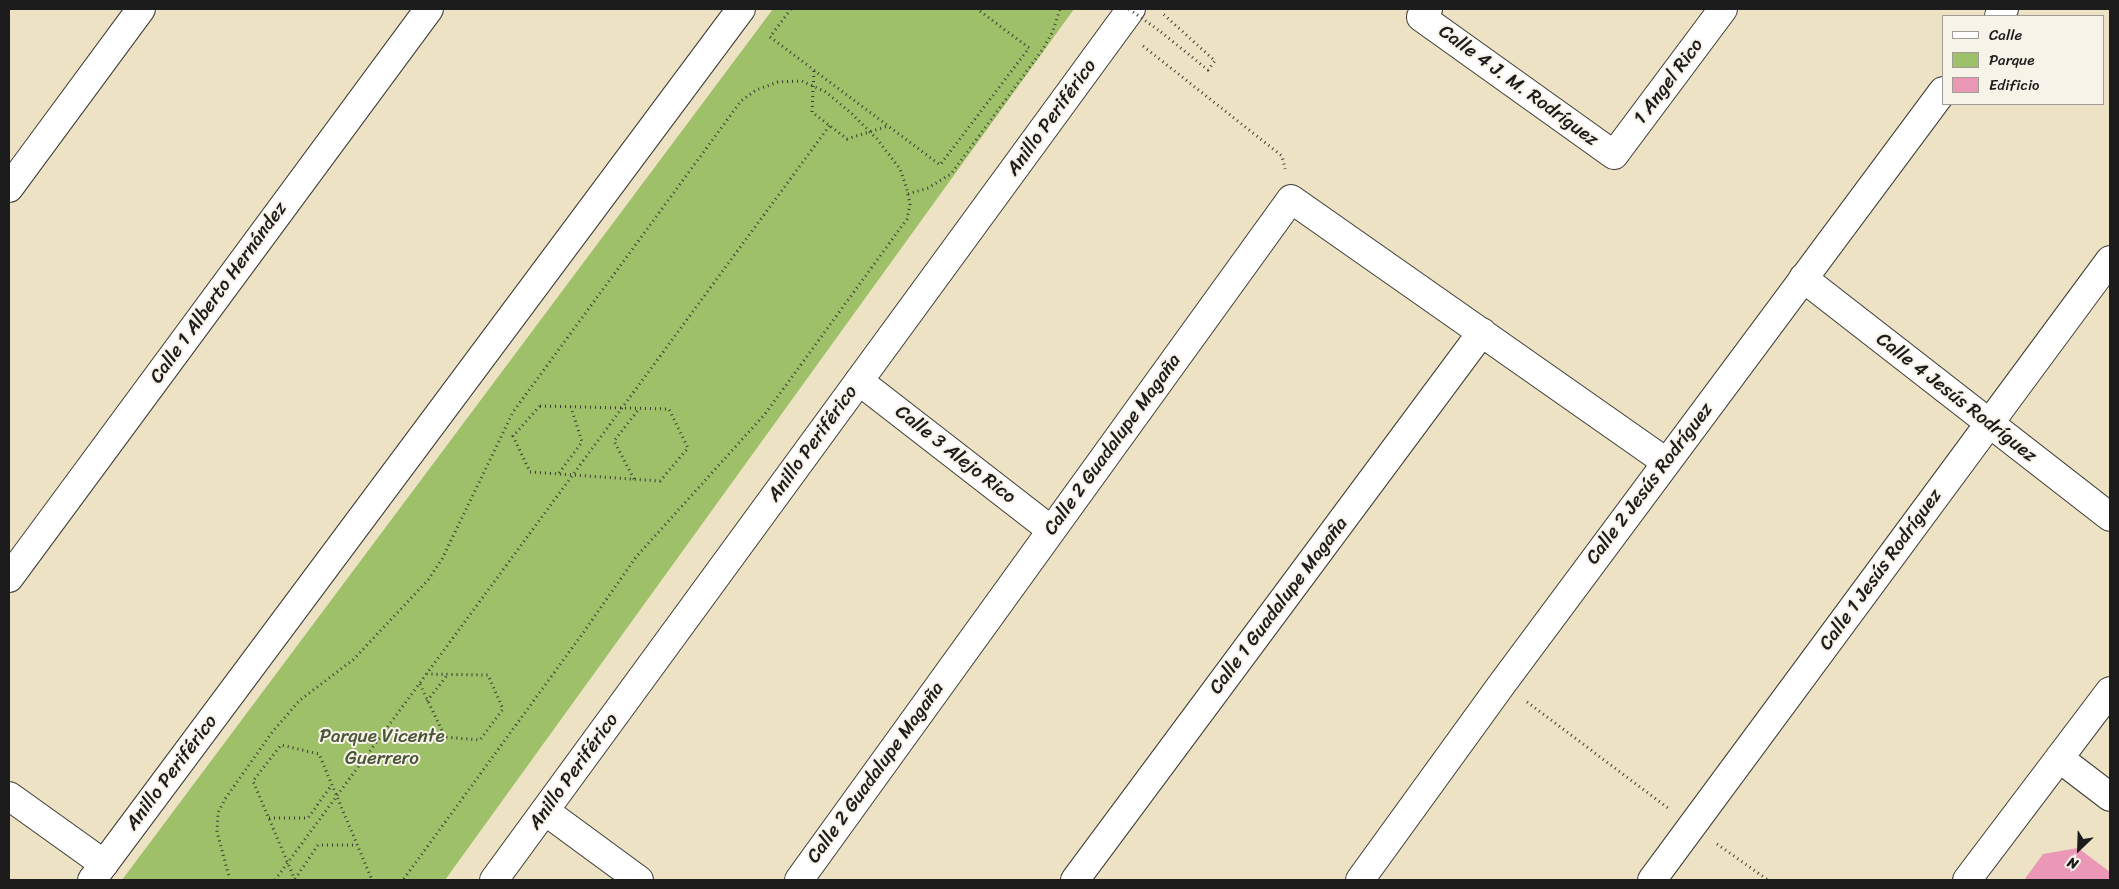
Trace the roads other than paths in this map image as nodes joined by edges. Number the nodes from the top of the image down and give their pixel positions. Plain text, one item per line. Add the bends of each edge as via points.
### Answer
1 (141, 9) edge
2 (428, 9) edge
3 (741, 9) edge
4 (1723, 9) edge
5 (1425, 13) edge
6 (1126, 15) edge
7 (1942, 92) edge
8 (1614, 155) joint
9 (9, 188) edge
10 (2110, 260) edge
11 (1803, 278) junction
12 (1482, 332) junction
13 (859, 381) junction
14 (1988, 424) junction
15 (1666, 462) junction
16 (2110, 517) edge
17 (1051, 530) junction
18 (9, 578) edge
19 (2110, 691) edge
20 (2059, 758) junction
21 (9, 796) edge
22 (2110, 797) edge
23 (545, 811) junction
24 (98, 872) edge
25 (494, 880) edge
26 (639, 880) edge
27 (799, 880) edge
28 (1075, 880) edge
29 (1360, 880) edge
30 (1652, 880) edge
31 (1967, 880) edge

1 - 9 street
2 - 18 street, Calle 1 Alberto Hernández
3 - 24 street, Anillo Periférico
4 - 8 street, 1 Angel Rico
5 - 8 street, Calle 4 J. M. Rodríguez
6 - 13 street, Anillo Periférico
7 - 11 street, Calle 2 Jesús Rodríguez
10 - 14 street, Calle 1 Jesús Rodríguez
11 - 14 street, Calle 4 Jesús Rodríguez
11 - 15 street, Calle 2 Jesús Rodríguez
12 - 15 street
12 - 17 street, Calle 2 Guadalupe Magaña via 1291,199
12 - 28 street, Calle 1 Guadalupe Magaña
13 - 17 street, Calle 3 Alejo Rico
13 - 23 street, Anillo Periférico
14 - 16 street, Calle 4 Jesús Rodríguez
14 - 30 street, Calle 1 Jesús Rodríguez
15 - 29 street, Calle 2 Jesús Rodríguez
17 - 27 street, Calle 2 Guadalupe Magaña
19 - 20 street
20 - 22 street
20 - 31 street
21 - 24 street
23 - 25 street, Anillo Periférico
23 - 26 street

